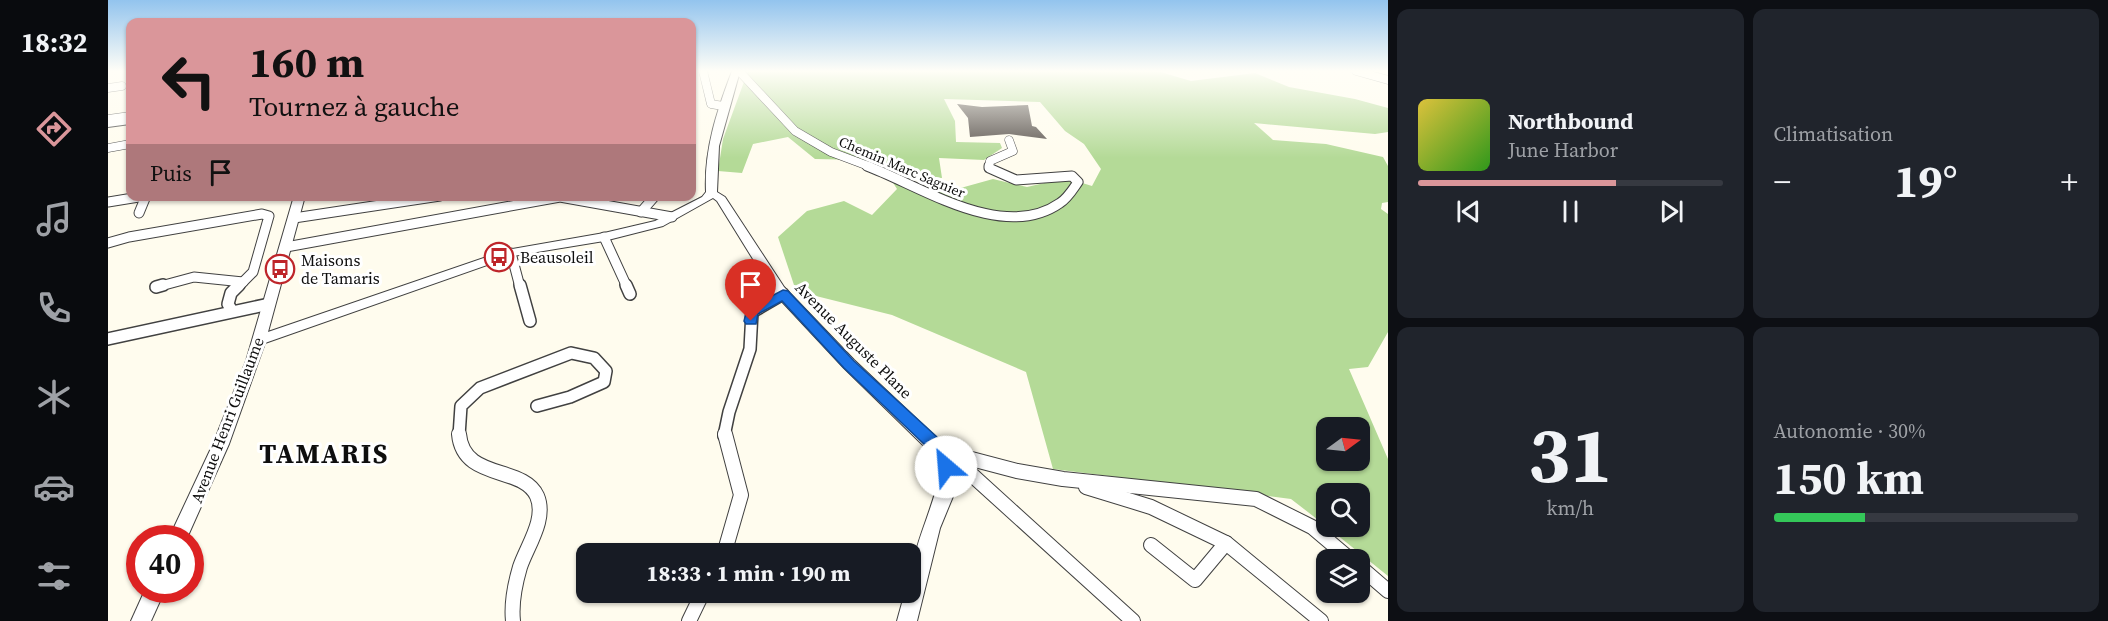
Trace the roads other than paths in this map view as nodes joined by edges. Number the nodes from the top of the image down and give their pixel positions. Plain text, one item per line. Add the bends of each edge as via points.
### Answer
1 (710, 100) edge
2 (725, 100) edge
3 (764, 100) edge
4 (723, 106) junction
5 (126, 117) edge
6 (108, 119) edge
7 (126, 122) edge
8 (108, 124) edge
9 (1009, 140) dead end
10 (126, 145) edge
11 (108, 148) edge
12 (712, 193) junction
13 (126, 199) edge
14 (144, 201) edge
15 (299, 201) edge
16 (378, 201) edge
17 (538, 201) edge
18 (582, 201) edge
19 (651, 201) edge
20 (108, 202) edge
21 (641, 212) junction
22 (139, 213) dead end
23 (294, 218) junction
24 (672, 218) junction
25 (604, 237) junction
26 (108, 243) edge
27 (286, 247) junction
28 (511, 253) junction
29 (243, 282) junction
30 (156, 287) dead end
31 (231, 293) junction
32 (630, 294) dead end
33 (783, 294) junction
34 (269, 304) junction
35 (232, 311) junction
36 (214, 316) junction
37 (530, 321) dead end
38 (108, 339) edge
39 (259, 340) junction
40 (537, 406) dead end
41 (955, 463) junction
42 (1063, 479) junction
43 (184, 525) edge
44 (728, 543) edge
45 (1226, 543) junction
46 (1151, 545) dead end
47 (1338, 549) edge
48 (1370, 575) edge
49 (1388, 591) edge
50 (149, 603) edge
51 (698, 603) edge
52 (141, 621) edge
53 (513, 621) edge
54 (689, 621) edge
55 (907, 621) edge
56 (1133, 621) edge
57 (1322, 621) edge

1 - 4 street via 711,104
2 - 4 street
3 - 9 street, Chemin Marc Sagnier via 810,141 952,204 1008,216 1032,214 1062,202 1078,182 1072,176 1016,180 989,168 990,161 1014,151
4 - 12 street via 711,150
5 - 6 street
7 - 8 street
10 - 11 street
12 - 24 street
12 - 33 street, Avenue Auguste Plane via 721,199
13 - 20 street
14 - 22 street
15 - 23 street, Avenue Henri Guillaume
16 - 23 street
17 - 27 street
18 - 21 street
19 - 21 street
21 - 24 street
23 - 27 street, Avenue Henri Guillaume
24 - 25 street
25 - 28 street
25 - 32 street
26 - 29 street via 262,214 269,216 253,272
27 - 34 street, Avenue Henri Guillaume
28 - 37 street
28 - 39 street
29 - 30 street via 194,277
29 - 31 street
31 - 35 street via 228,304
31 - 36 street
33 - 41 street, Avenue Auguste Plane via 937,448 934,457 939,464
33 - 44 street via 752,312 750,349 729,412 724,437 741,495
34 - 35 street
34 - 39 street, Avenue Henri Guillaume
35 - 36 street
36 - 38 street
39 - 43 street, Avenue Henri Guillaume via 221,444
40 - 53 street via 604,382 606,371 594,358 571,353 480,388 461,406 460,443 468,459 525,485 536,493 541,508 521,563 511,610
41 - 42 street
41 - 55 street via 931,528
41 - 56 street
42 - 45 street via 1151,507
42 - 47 street via 1256,499 1312,527
45 - 46 street via 1195,580
45 - 57 street
48 - 49 street
50 - 52 street
51 - 54 street

